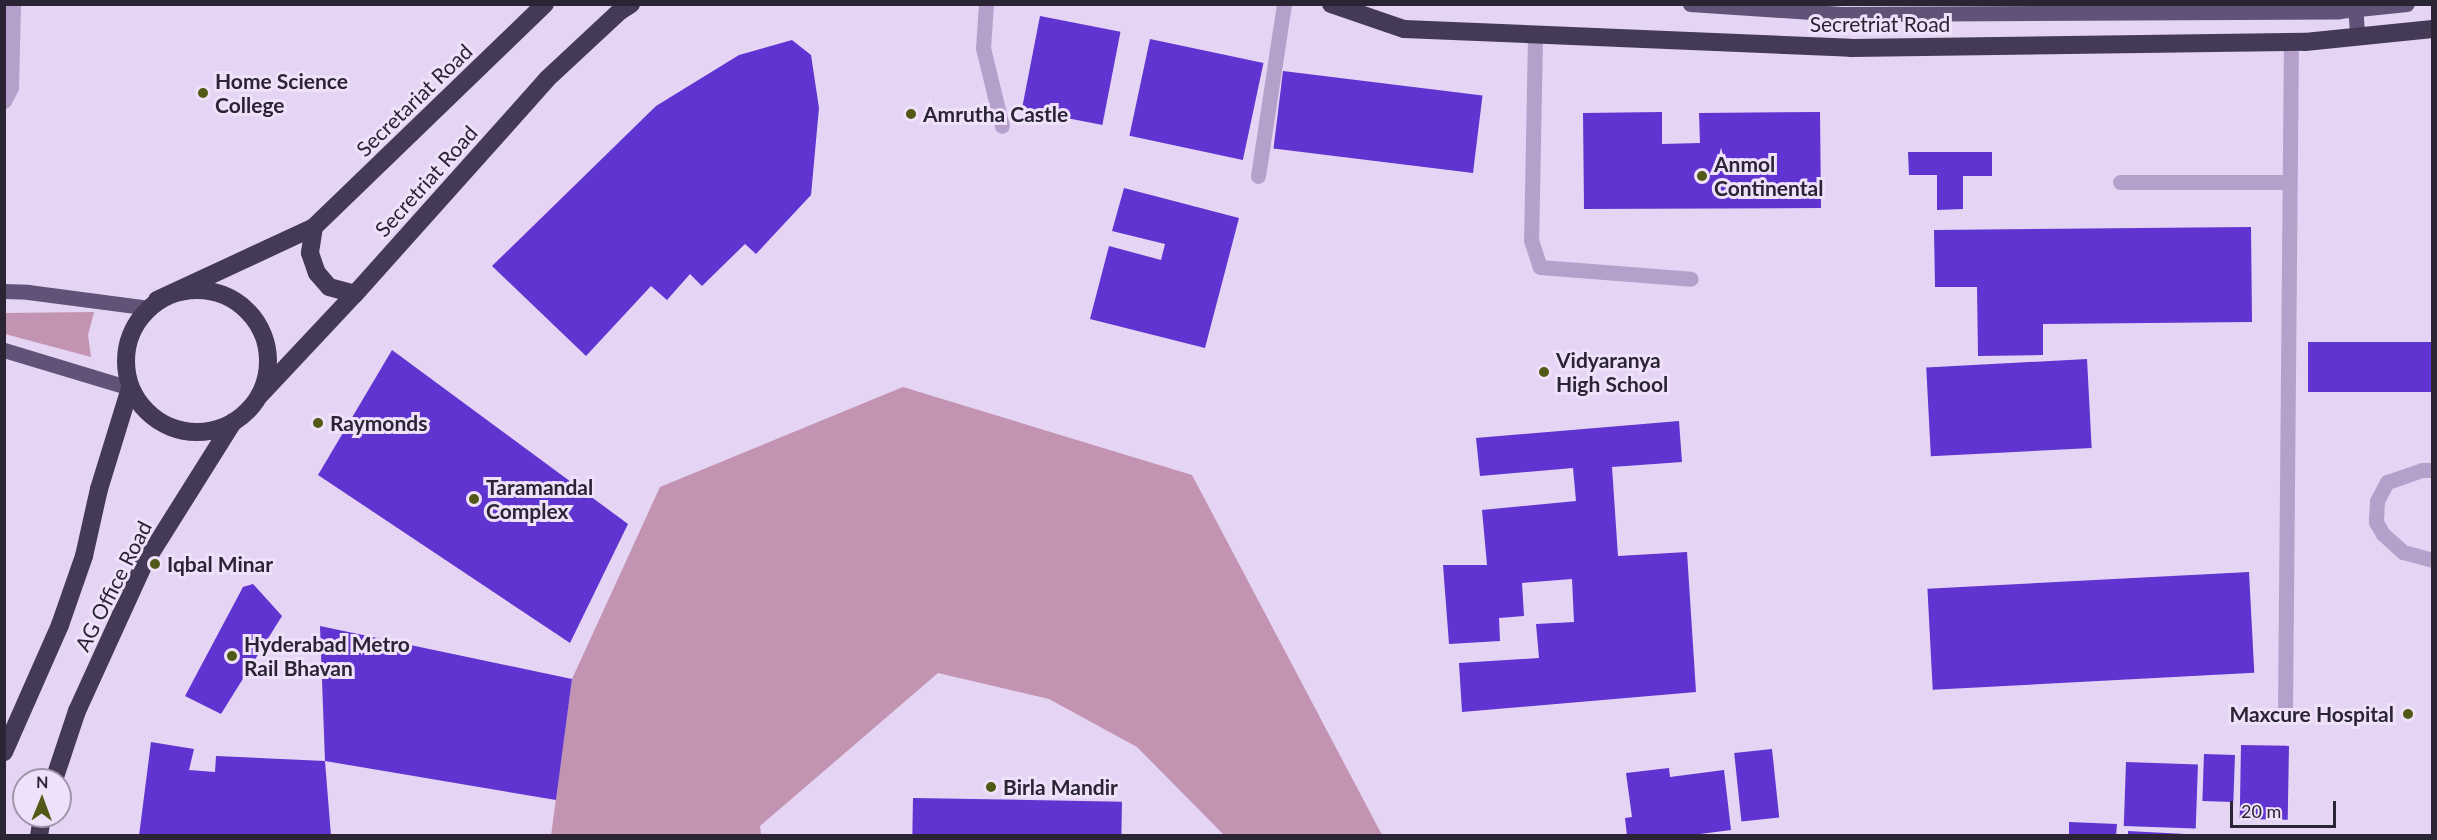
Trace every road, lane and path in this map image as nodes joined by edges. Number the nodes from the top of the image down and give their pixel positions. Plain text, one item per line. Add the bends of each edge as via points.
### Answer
1 (13, 4) edge
2 (545, 4) edge
3 (630, 4) edge
4 (986, 4) edge
5 (1284, 4) edge
6 (1331, 4) edge
7 (1690, 4) edge
8 (2355, 4) edge
9 (2407, 4) edge
10 (2433, 29) edge
11 (2357, 36) junction
12 (1535, 37) junction
13 (2291, 42) junction
14 (4, 101) edge
15 (1002, 126) dead end
16 (1258, 176) dead end
17 (2120, 182) dead end
18 (2289, 182) junction
19 (314, 227) junction
20 (1692, 279) dead end
21 (4, 291) edge
22 (355, 294) junction
23 (153, 304) junction
24 (4, 350) edge
25 (130, 388) junction
26 (260, 395) junction
27 (233, 422) junction
28 (2433, 470) edge
29 (2433, 560) edge
30 (2285, 711) dead end
31 (4, 752) edge
32 (58, 768) edge

1 - 14 lane via 11,87
2 - 19 highway, Secretariat Road
3 - 22 highway, Secretriat Road via 547,80
4 - 15 lane via 983,48
5 - 16 lane
6 - 12 highway, Secretriat Road via 1404,29
7 - 9 main road, bridge via 1842,14 2339,11
8 - 11 main road
10 - 11 highway, Secretriat Road
11 - 13 highway, Secretriat Road
12 - 13 highway, Secretriat Road via 1851,48
12 - 20 lane via 1531,240 1540,267
13 - 18 lane
17 - 18 lane
18 - 30 lane
19 - 22 highway via 310,252 317,273 329,287
19 - 23 highway, Secretariat Road
21 - 23 main road
22 - 26 highway, Secretriat Road
23 - 25 highway via 128,340 125,361
23 - 26 highway via 182,292 217,292 239,303 256,320 268,346 268,371
24 - 25 main road
25 - 27 highway via 144,408 164,424 187,431 210,431
25 - 31 highway, AG Office Road via 99,489 84,556 60,625
26 - 27 highway
27 - 32 highway, AG Office Road via 144,564 77,711
28 - 29 lane via 2387,482 2376,501 2376,522 2383,534 2403,552

